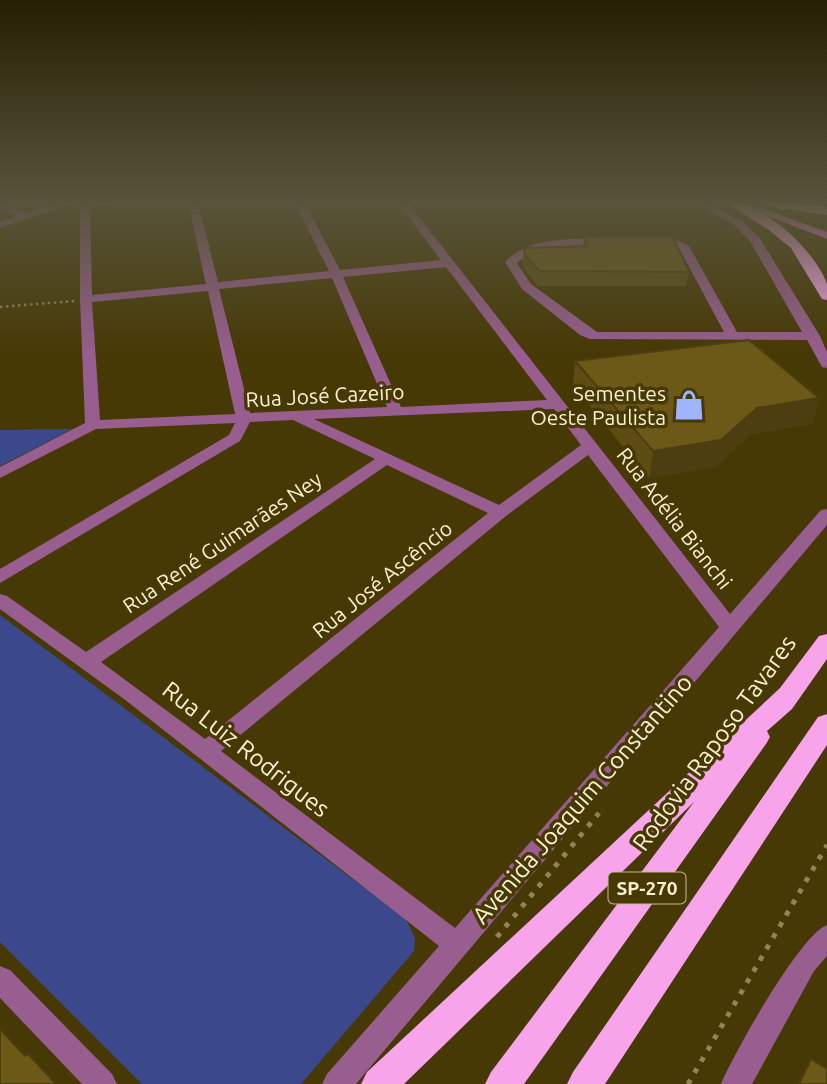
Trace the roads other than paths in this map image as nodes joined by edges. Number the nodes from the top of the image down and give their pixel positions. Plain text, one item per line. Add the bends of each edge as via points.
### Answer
1 (86, 254) edge
2 (205, 254) edge
3 (326, 254) edge
4 (443, 254) edge
5 (523, 254) edge
6 (687, 254) edge
7 (763, 254) edge
8 (801, 254) edge
9 (450, 263) junction
10 (336, 274) junction
11 (213, 287) junction
12 (827, 296) edge
13 (86, 299) junction
14 (732, 335) junction
15 (813, 336) junction
16 (827, 364) edge
17 (558, 404) junction
18 (396, 412) junction
19 (296, 417) junction
20 (244, 420) junction
21 (93, 425) junction
22 (590, 446) junction
23 (384, 460) junction
24 (0, 472) edge
25 (500, 512) junction
26 (827, 514) edge
27 (0, 577) edge
28 (0, 600) edge
29 (731, 629) junction
30 (827, 642) edge
31 (86, 662) junction
32 (790, 692) junction
33 (827, 724) edge
34 (206, 751) junction
35 (827, 937) edge
36 (456, 944) junction
37 (0, 979) edge
38 (102, 1084) edge
39 (337, 1084) edge
40 (379, 1084) edge
41 (503, 1084) edge
42 (585, 1084) edge
43 (736, 1084) edge

1 - 13 street
2 - 11 street
3 - 10 street
4 - 9 street, Rua Adélia Bianchi
5 - 14 street via 511,262 526,286 594,336
6 - 14 street
7 - 15 street
8 - 12 highway
9 - 10 street
9 - 17 street, Rua Adélia Bianchi
10 - 11 street
10 - 18 street
11 - 13 street
11 - 20 street
13 - 21 street
14 - 15 street
15 - 16 street
17 - 18 street, Rua José Cazeiro
17 - 22 street, Rua Adélia Bianchi
18 - 19 street, Rua José Cazeiro
19 - 20 street, Rua José Cazeiro
19 - 23 street
20 - 21 street, Rua José Cazeiro
20 - 27 street via 235,438
21 - 24 street
22 - 25 street, Rua José Ascêncio
22 - 29 street, Rua Adélia Bianchi
23 - 25 street
23 - 31 street, Rua René Guimarães Ney
25 - 34 street, Rua José Ascêncio
26 - 29 street, Avenida Joaquim Constantino
28 - 31 street, Rua Luiz Rodrigues
29 - 36 street, Avenida Joaquim Constantino
30 - 32 highway, Rodovia Raposo Tavares / SP-270
31 - 34 street, Rua Luiz Rodrigues
32 - 40 highway
32 - 41 highway, Rodovia Raposo Tavares / SP-270
33 - 42 highway, SP-270
34 - 36 street, Rua Luiz Rodrigues
35 - 43 street via 805,962
36 - 39 street, Avenida Joaquim Constantino
37 - 38 street

